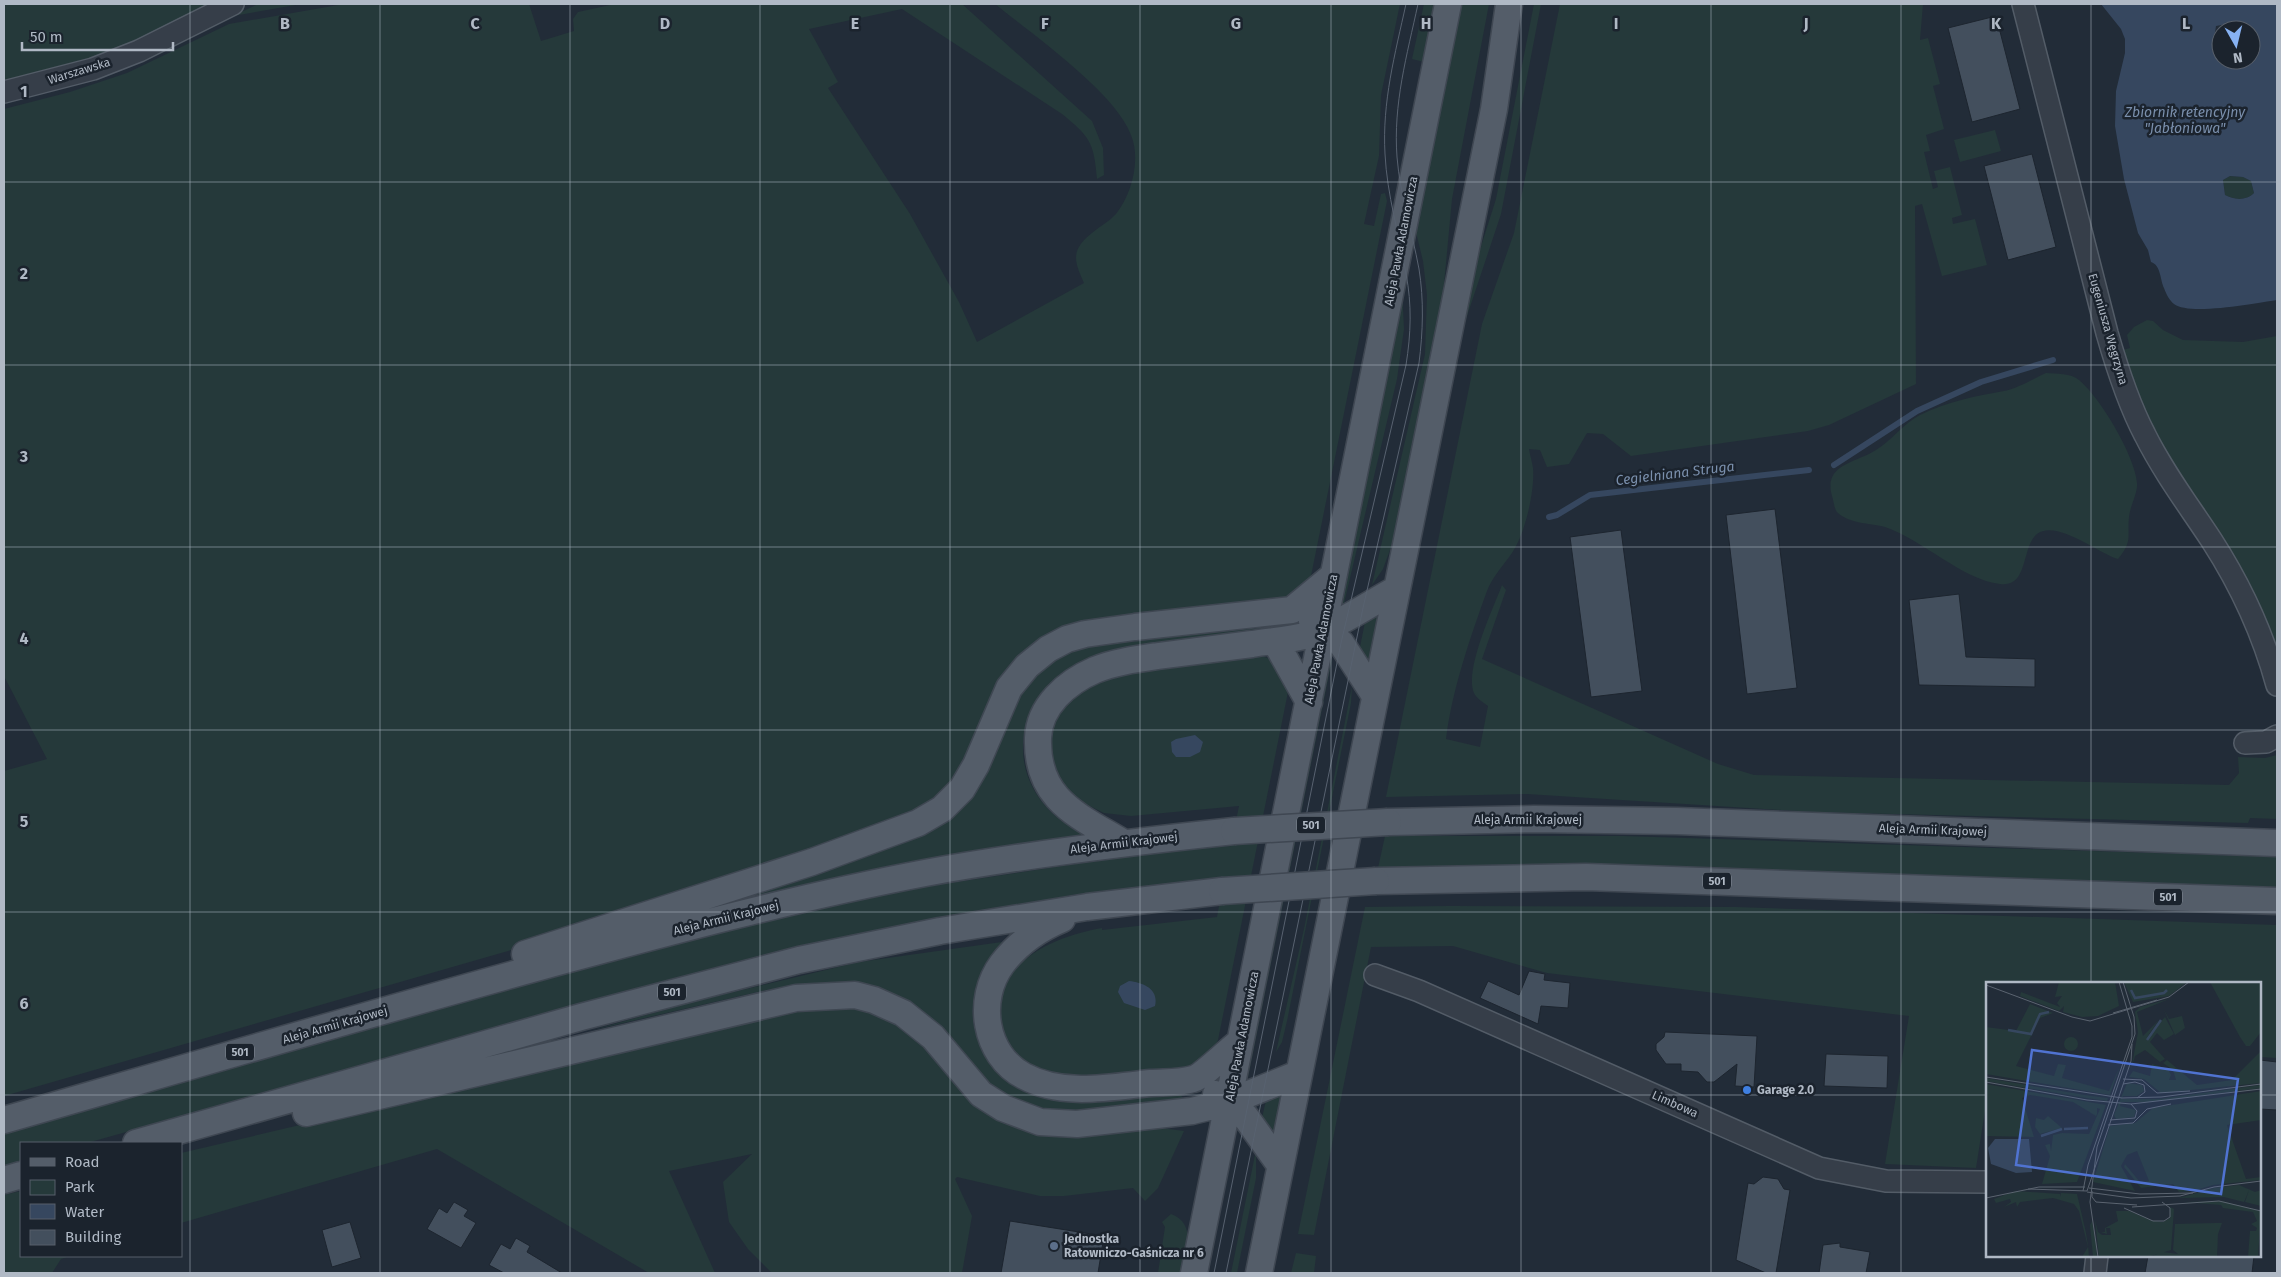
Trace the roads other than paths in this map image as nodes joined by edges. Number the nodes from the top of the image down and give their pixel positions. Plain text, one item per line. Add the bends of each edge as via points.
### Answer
1 (233, 4) edge
2 (1448, 4) edge
3 (1510, 4) edge
4 (2023, 4) edge
5 (4, 92) edge
6 (1333, 576) junction
7 (1395, 590) junction
8 (1292, 610) junction
9 (1324, 628) junction
10 (1275, 641) junction
11 (2277, 685) edge
12 (1375, 696) junction
13 (1309, 702) junction
14 (2277, 736) edge
15 (2245, 743) dead end
16 (1122, 842) junction
17 (2277, 843) edge
18 (2277, 901) edge
19 (1087, 907) junction
20 (1375, 975) dead end
21 (476, 984) junction
22 (1240, 1042) junction
23 (1298, 1074) junction
24 (1194, 1079) junction
25 (1229, 1102) junction
26 (264, 1108) junction
27 (1192, 1111) junction
28 (4, 1120) edge
29 (140, 1142) edge
30 (1219, 1150) junction
31 (1280, 1165) junction
32 (20, 1175) edge
33 (4, 1180) edge
34 (1986, 1182) edge
35 (2098, 1257) edge
36 (1194, 1273) edge
37 (1259, 1273) edge
38 (2095, 1273) edge

1 - 5 street, Warszawska via 139,51 94,69
2 - 6 main road, Aleja Pawła Adamowicza
3 - 7 main road via 1494,109
4 - 11 street, Eugeniusza Węgrzyna via 2123,385 2158,458 2238,585 2262,638
6 - 8 main road
6 - 9 main road, Aleja Pawła Adamowicza
7 - 9 main road
7 - 12 main road
8 - 9 main road
8 - 21 main road via 1126,628 1067,639 1027,666 1009,688 976,765 962,789 942,809 918,823 812,862 502,961
9 - 10 main road via 1309,635
9 - 12 main road via 1341,643
9 - 13 main road, Aleja Pawła Adamowicza
10 - 13 main road
10 - 16 main road via 1138,659 1096,669 1072,682 1047,707 1038,731 1037,757 1048,788 1072,812
12 - 23 main road
13 - 22 main road, Aleja Pawła Adamowicza
14 - 15 street via 2266,742
16 - 17 main road, Aleja Armii Krajowej / 501, bridge via 1234,831 1388,822 1524,819 1677,821
16 - 21 main road, Aleja Armii Krajowej / 501 via 860,886 716,920
18 - 19 main road, 501, bridge via 1586,877 1376,882 1222,891
19 - 24 main road via 1036,930 1002,964 987,1006 988,1026 994,1045 1006,1063 1024,1076 1058,1088 1092,1089
19 - 26 main road, 501 via 940,931 799,960 581,1017
20 - 34 street, Limbowa via 1428,994 1819,1168 1886,1180
21 - 28 main road, Aleja Armii Krajowej / 501
22 - 24 main road
22 - 25 main road, Aleja Pawła Adamowicza
23 - 25 main road
23 - 31 main road
24 - 25 main road
25 - 27 main road
25 - 30 main road, Aleja Pawła Adamowicza
25 - 31 main road via 1255,1128
26 - 27 main road via 298,1115 796,998 855,995 904,1013 933,1037 981,1094 1004,1108 1040,1122 1077,1124
26 - 29 main road, 501
27 - 30 main road
30 - 36 main road, Aleja Pawła Adamowicza
31 - 37 main road
32 - 33 main road
35 - 38 street

